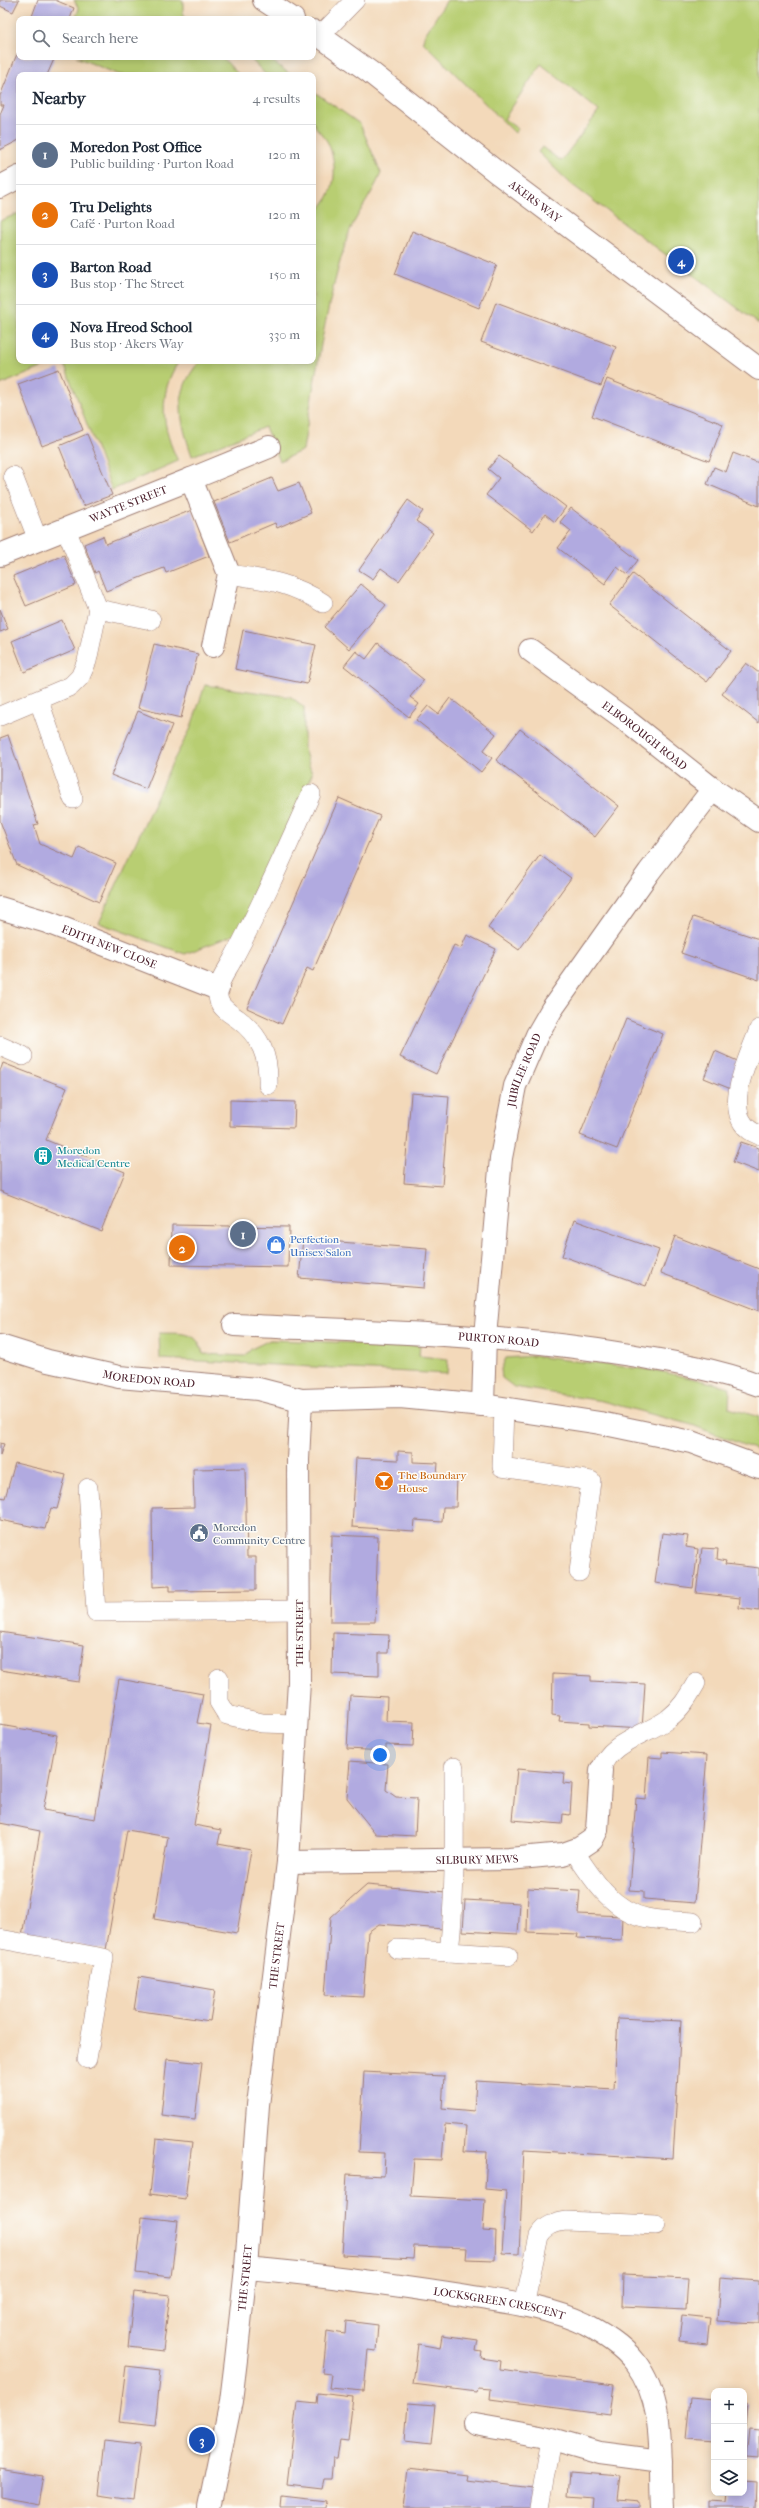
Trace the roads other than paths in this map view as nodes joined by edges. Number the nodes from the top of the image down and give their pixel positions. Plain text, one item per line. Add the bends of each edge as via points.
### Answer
1 (264, 0) edge
2 (355, 0) edge
3 (288, 16) edge
4 (317, 34) edge
5 (16, 179) edge
6 (0, 187) edge
7 (759, 369) edge
8 (269, 447) dead end
9 (13, 476) dead end
10 (191, 479) junction
11 (66, 529) junction
12 (38, 540) junction
13 (0, 555) edge
14 (229, 574) junction
15 (323, 603) dead end
16 (98, 609) junction
17 (151, 620) dead end
18 (213, 646) dead end
19 (530, 650) dead end
20 (40, 701) junction
21 (0, 716) edge
22 (712, 789) junction
23 (311, 794) dead end
24 (74, 799) dead end
25 (759, 821) edge
26 (0, 908) edge
27 (218, 989) junction
28 (759, 1029) edge
29 (0, 1046) edge
30 (23, 1056) dead end
31 (268, 1085) dead end
32 (759, 1135) edge
33 (234, 1325) dead end
34 (485, 1337) junction
35 (0, 1346) edge
36 (759, 1385) edge
37 (301, 1400) junction
38 (494, 1406) junction
39 (759, 1467) edge
40 (88, 1488) dead end
41 (579, 1572) dead end
42 (300, 1610) junction
43 (219, 1678) dead end
44 (696, 1683) dead end
45 (296, 1724) junction
46 (454, 1767) dead end
47 (601, 1770) joint
48 (574, 1850) junction
49 (454, 1859) junction
50 (288, 1862) junction
51 (693, 1922) dead end
52 (0, 1939) edge
53 (397, 1949) dead end
54 (449, 1952) junction
55 (508, 1956) dead end
56 (87, 2059) dead end
57 (656, 2225) dead end
58 (246, 2268) junction
59 (524, 2306) junction
60 (475, 2424) dead end
61 (551, 2439) junction
62 (661, 2461) junction
63 (208, 2508) edge
64 (540, 2508) edge
65 (662, 2508) edge

1 - 3 street
2 - 4 lane
4 - 7 street, AKERS WAY
5 - 6 street
8 - 10 street, WAYTE STREET
9 - 12 lane
10 - 11 street, WAYTE STREET
10 - 14 street
11 - 12 street, WAYTE STREET
11 - 16 lane
12 - 13 street, WAYTE STREET
14 - 15 lane via 286,583 304,590
14 - 18 street
16 - 17 lane
16 - 20 lane via 87,661 80,677 70,686
19 - 22 street, ELBOROUGH ROAD via 626,720
20 - 21 lane
20 - 24 lane
22 - 25 street, ELBOROUGH ROAD
22 - 34 street, JUBILEE ROAD via 561,996 537,1035 515,1086 501,1158
23 - 27 lane via 251,926
26 - 27 street, EDITH NEW CLOSE via 47,922
27 - 31 lane via 219,1002 224,1009 246,1025 264,1050 269,1067
28 - 32 lane via 737,1095 737,1111 753,1133
29 - 30 lane
33 - 34 street, PURTON ROAD
34 - 36 street, PURTON ROAD via 591,1348 655,1359 734,1376
34 - 38 street, JUBILEE ROAD
35 - 37 street, MOREDON ROAD via 48,1361 119,1377 258,1388
37 - 38 street via 400,1397
37 - 42 street, THE STREET via 298,1460
38 - 39 street via 600,1423 691,1442
38 - 41 lane via 502,1466 591,1482
40 - 42 lane via 96,1612
42 - 45 street, THE STREET
43 - 45 lane via 219,1702 227,1715 262,1723
44 - 47 lane via 685,1703 668,1719 614,1750 603,1762
45 - 50 street, THE STREET
46 - 49 lane
47 - 48 street, SILBURY MEWS via 597,1830 592,1840
48 - 49 street, SILBURY MEWS via 541,1857
48 - 51 lane via 599,1886 621,1907 647,1918
49 - 50 street, SILBURY MEWS
49 - 54 lane
50 - 58 street, THE STREET via 258,2105
52 - 56 lane via 104,1958
53 - 54 lane
54 - 55 lane
57 - 59 lane via 566,2221 551,2224 543,2229 539,2236
58 - 59 street, LOCKSGREEN CRESCENT via 371,2280
58 - 63 street, THE STREET via 231,2401
59 - 62 street, LOCKSGREEN CRESCENT via 584,2324 618,2344 635,2363 654,2405 660,2433
60 - 61 street
61 - 62 street via 600,2453
61 - 64 lane
62 - 65 street, LOCKSGREEN CRESCENT

